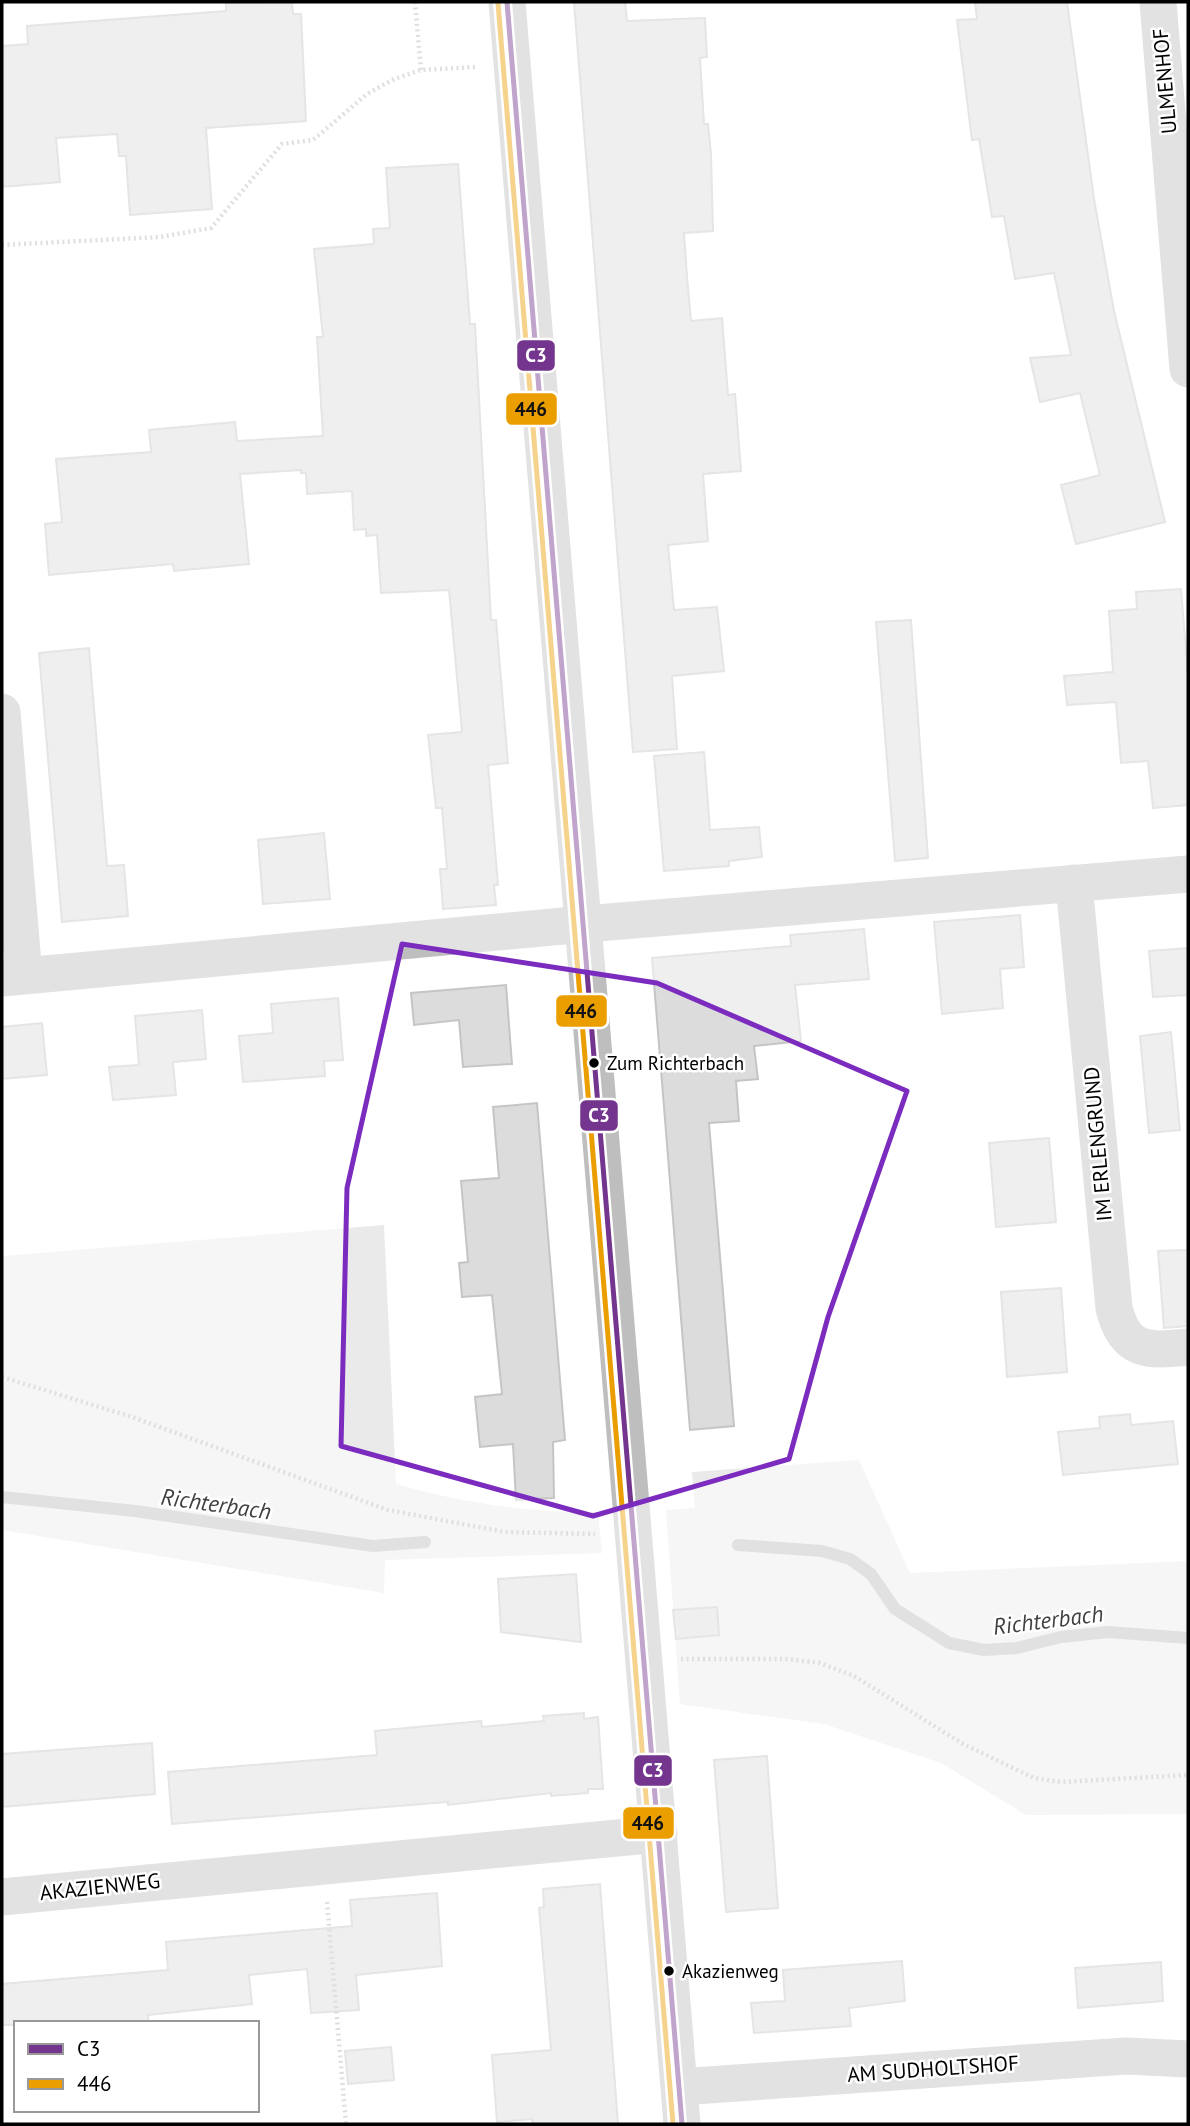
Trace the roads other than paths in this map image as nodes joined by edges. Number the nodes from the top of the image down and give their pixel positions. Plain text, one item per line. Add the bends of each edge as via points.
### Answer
1 (507, 2) edge
2 (1158, 2) edge
3 (1188, 369) edge
4 (2, 712) edge
5 (1188, 874) edge
6 (1074, 883) junction
7 (9, 885) edge
8 (585, 924) junction
9 (13, 977) edge
10 (1188, 1347) edge
11 (659, 1834) junction
12 (2, 1897) edge
13 (1188, 2059) edge
14 (678, 2087) junction
15 (682, 2124) edge

1 - 8 street
2 - 3 street, ULMENHOF
4 - 7 street
5 - 6 street
6 - 8 street
6 - 10 street, IM ERLENGRUND via 1116,1317 1127,1339 1143,1348
7 - 9 street
8 - 9 street
8 - 11 street
11 - 12 street, AKAZIENWEG
11 - 14 street
13 - 14 street, AM SUDHOLTSHOF via 1126,2056
14 - 15 street

